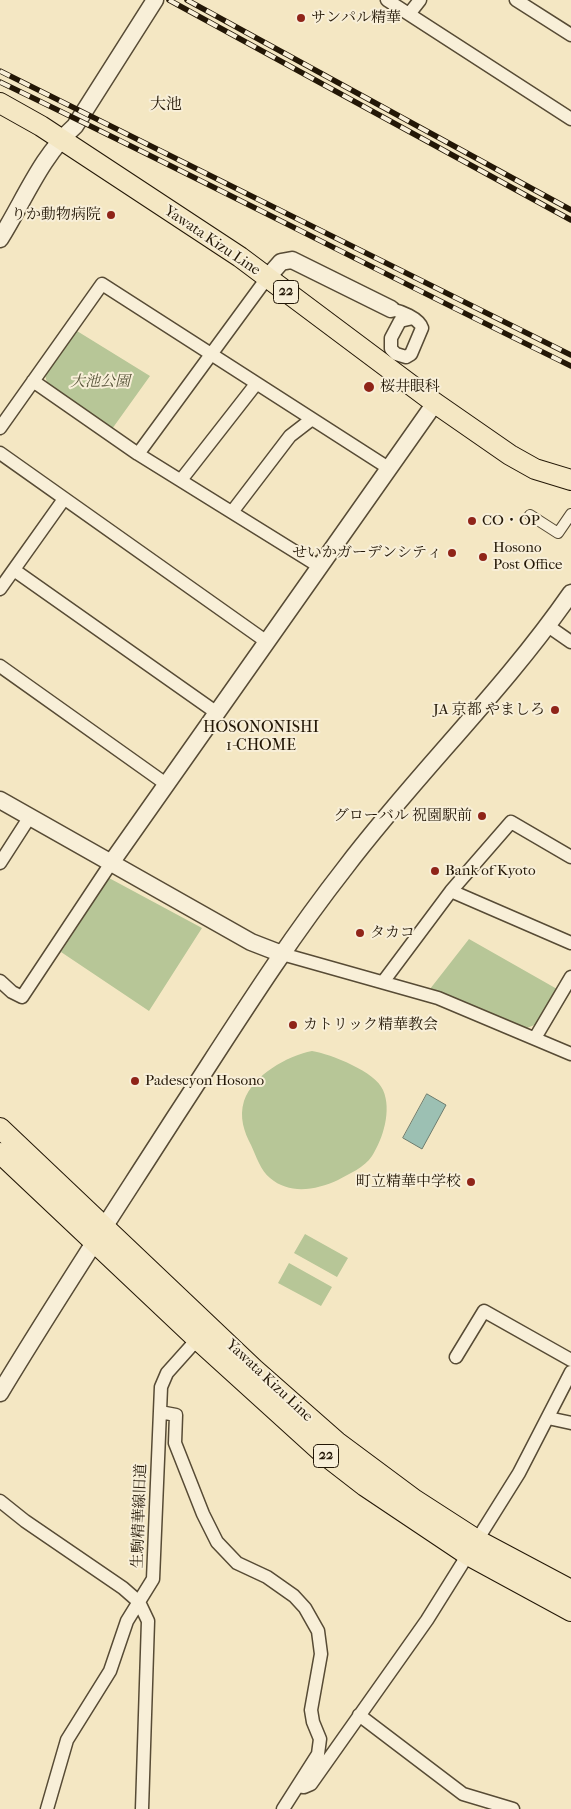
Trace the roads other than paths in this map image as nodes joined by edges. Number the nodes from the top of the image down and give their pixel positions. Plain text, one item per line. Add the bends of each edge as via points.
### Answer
1 (155, 0) edge
2 (387, 0) edge
3 (420, 0) edge
4 (516, 0) edge
5 (409, 14) junction
6 (571, 35) edge
7 (0, 103) edge
8 (571, 119) edge
9 (60, 139) junction
10 (0, 239) edge
11 (268, 278) junction
12 (391, 309) junction
13 (413, 318) junction
14 (396, 325) junction
15 (211, 355) junction
16 (34, 381) junction
17 (256, 384) junction
18 (435, 403) junction
19 (312, 419) junction
20 (0, 428) edge
21 (0, 453) edge
22 (138, 454) junction
23 (390, 469) junction
24 (181, 480) junction
25 (571, 480) edge
26 (64, 499) junction
27 (232, 512) junction
28 (571, 514) edge
29 (530, 515) dead end
30 (320, 567) junction
31 (14, 570) junction
32 (0, 589) edge
33 (571, 593) edge
34 (548, 626) junction
35 (267, 642) junction
36 (571, 642) edge
37 (0, 666) edge
38 (217, 713) junction
39 (166, 784) junction
40 (0, 800) edge
41 (29, 818) junction
42 (571, 856) edge
43 (0, 863) edge
44 (111, 863) junction
45 (450, 891) junction
46 (571, 943) edge
47 (282, 954) junction
48 (571, 977) edge
49 (0, 981) edge
50 (383, 982) junction
51 (535, 1038) junction
52 (571, 1054) edge
53 (0, 1128) edge
54 (0, 1152) edge
55 (99, 1234) junction
56 (204, 1333) junction
57 (456, 1357) dead end
58 (571, 1360) edge
59 (571, 1372) edge
60 (0, 1393) edge
61 (160, 1412) junction
62 (548, 1418) junction
63 (571, 1423) edge
64 (0, 1501) edge
65 (473, 1548) junction
66 (571, 1590) edge
67 (139, 1602) junction
68 (571, 1611) edge
69 (360, 1715) junction
70 (298, 1786) junction
71 (47, 1809) edge
72 (142, 1809) edge
73 (283, 1809) edge
74 (513, 1809) edge

1 - 9 street via 75,126
2 - 5 street
3 - 5 street
4 - 6 street
5 - 8 street
7 - 9 main road, Yawata Kizu Line / 22
9 - 10 street
9 - 11 main road, Yawata Kizu Line / 22
11 - 12 street via 281,262 292,260
11 - 15 street
11 - 18 main road, Yawata Kizu Line / 22
12 - 13 street
12 - 14 street
13 - 14 street
13 - 14 street via 421,324 421,334 406,357 391,349
15 - 16 street via 102,284
15 - 17 street
15 - 22 street
16 - 20 street
16 - 22 street
17 - 19 street
17 - 24 street
18 - 23 street
18 - 25 main road, Yawata Kizu Line / 22 via 522,462 550,475
19 - 23 street
19 - 27 street via 290,436
21 - 26 street
22 - 24 street
23 - 30 street
24 - 27 street
26 - 31 street
26 - 35 street
27 - 30 street
28 - 29 street via 558,533
30 - 35 street
31 - 32 street
31 - 38 street
33 - 34 street
34 - 36 street
34 - 47 street via 368,838
35 - 38 street
37 - 39 street
38 - 39 street
39 - 44 street
40 - 41 street
41 - 43 street
41 - 44 street
42 - 45 street via 511,822
44 - 47 street via 251,942
44 - 49 street via 22,997
45 - 46 street
45 - 50 street
47 - 50 street
47 - 55 street
48 - 51 street
50 - 51 street via 438,998
51 - 52 street
53 - 55 main road, Yawata Kizu Line / 22
54 - 55 main road, Yawata Kizu Line / 22
55 - 56 main road, Yawata Kizu Line / 22
55 - 60 street
56 - 61 street, 生駒精華線旧道 via 167,1373 161,1387
56 - 65 main road, Yawata Kizu Line / 22
56 - 65 main road, Yawata Kizu Line / 22 via 326,1455 365,1486
57 - 58 street via 484,1311
59 - 62 street
61 - 67 street, 生駒精華線旧道 via 153,1579
61 - 70 street via 176,1415 175,1443 217,1542 238,1563 268,1577 294,1596 306,1608 318,1631 320,1654 311,1710 320,1739 318,1754
62 - 63 street
62 - 65 street
64 - 67 street
65 - 66 main road, Yawata Kizu Line / 22
65 - 68 main road, Yawata Kizu Line / 22
65 - 69 street
67 - 71 street, 生駒精華線旧道 via 126,1621 110,1671 67,1740
67 - 72 street via 148,1621 149,1639
69 - 70 street via 311,1784
69 - 74 street via 463,1794
70 - 73 street

